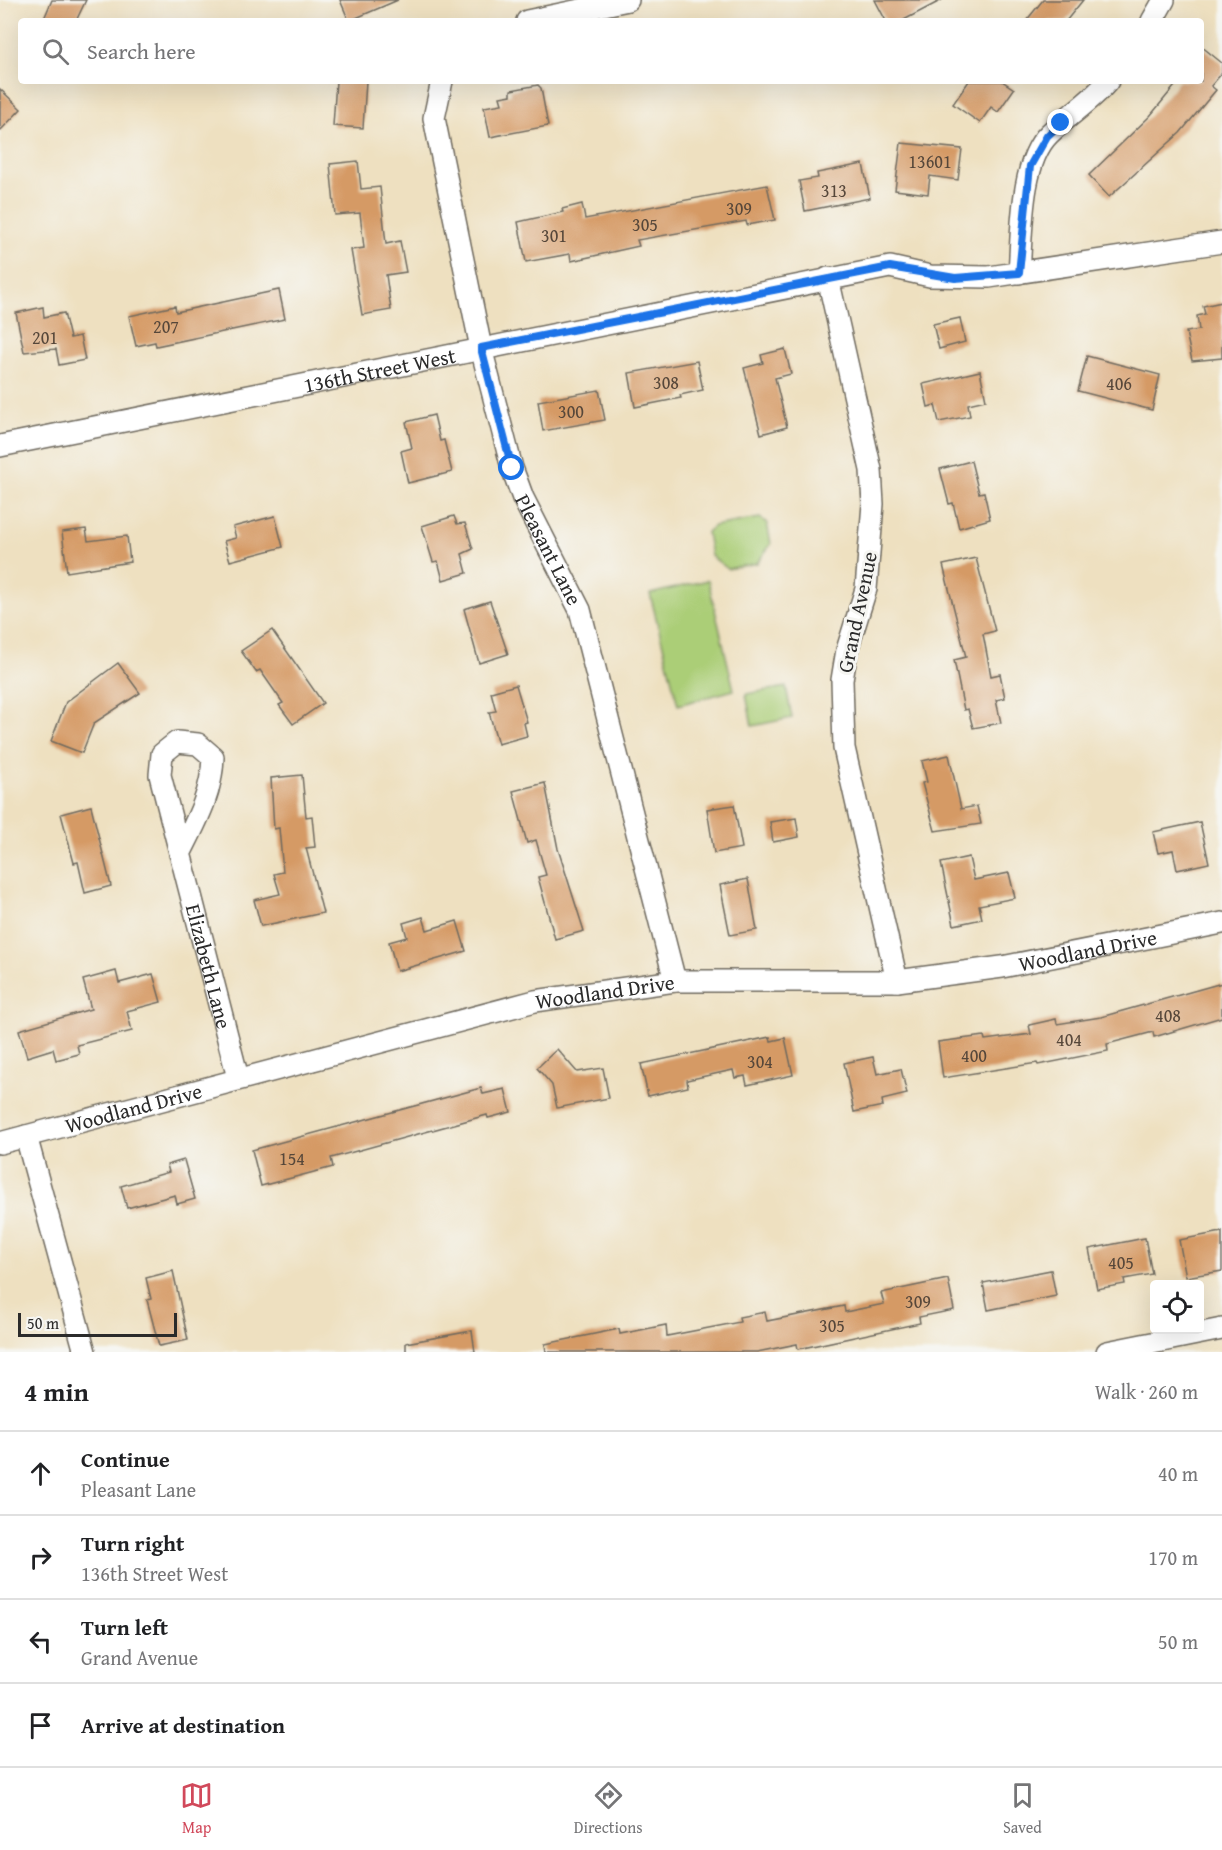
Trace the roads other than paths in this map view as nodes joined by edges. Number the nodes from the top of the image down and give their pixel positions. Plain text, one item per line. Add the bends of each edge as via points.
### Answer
1 (628, 0) edge
2 (1164, 0) edge
3 (541, 18) edge
4 (1154, 18) edge
5 (441, 84) edge
6 (1106, 84) edge
7 (1222, 242) edge
8 (1019, 273) junction
9 (828, 278) junction
10 (481, 348) junction
11 (0, 446) edge
12 (180, 854) junction
13 (1222, 923) edge
14 (675, 981) junction
15 (897, 981) junction
16 (238, 1078) junction
17 (26, 1136) junction
18 (0, 1143) edge
19 (1222, 1329) edge
20 (84, 1352) edge
21 (1107, 1352) edge

1 - 3 street
2 - 4 street
5 - 10 street, Pleasant Lane via 434,118
6 - 8 street via 1047,136 1034,156
7 - 8 street, 136th Street West
8 - 9 street, 136th Street West via 955,278 890,267
9 - 10 street, 136th Street West
9 - 15 street, Grand Avenue via 871,470 873,504 866,588 842,680 844,748
10 - 11 street, 136th Street West
10 - 14 street, Pleasant Lane via 512,468 580,610
12 - 12 street, Elizabeth Lane via 160,775 162,754 177,742 198,744 213,757 213,778 204,807
12 - 16 street, Elizabeth Lane
13 - 15 street, Woodland Drive via 1002,967
14 - 15 street, Woodland Drive
14 - 16 street, Woodland Drive via 535,1001
16 - 17 street, Woodland Drive
17 - 18 street, Woodland Drive
17 - 20 street
19 - 21 street

